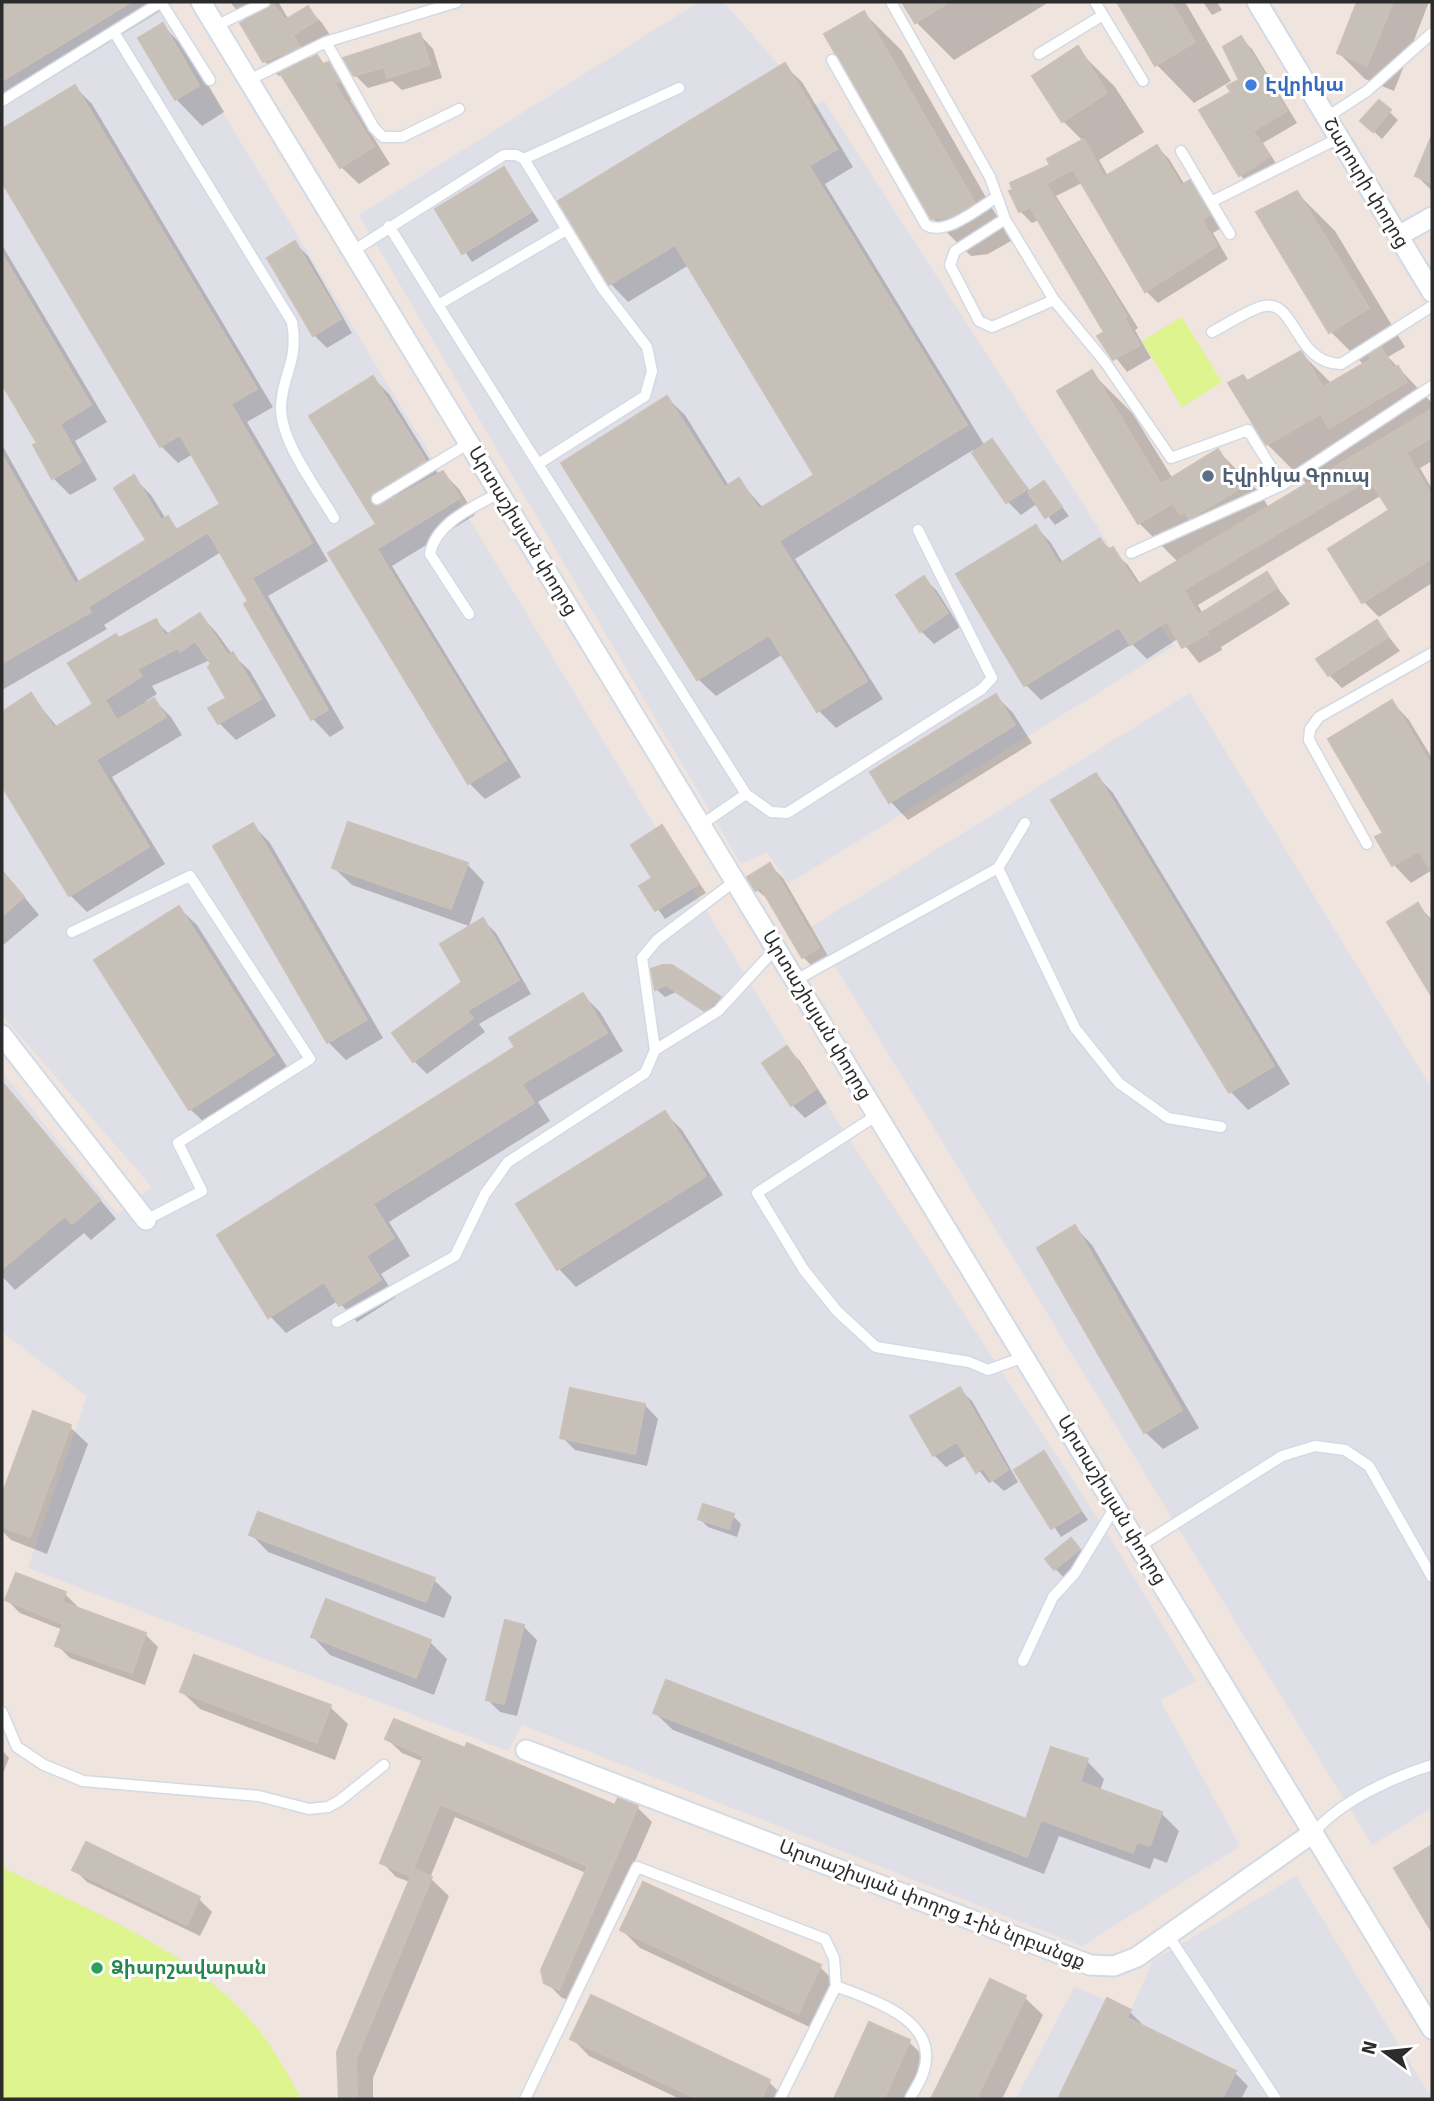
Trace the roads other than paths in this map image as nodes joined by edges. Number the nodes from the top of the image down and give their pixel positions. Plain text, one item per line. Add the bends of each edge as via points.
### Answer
1 (161, 2) edge
2 (201, 2) edge
3 (265, 2) edge
4 (457, 2) edge
5 (891, 2) edge
6 (1095, 2) edge
7 (1257, 2) edge
8 (1103, 15) junction
9 (216, 26) junction
10 (114, 32) junction
11 (1432, 33) edge
12 (326, 42) junction
13 (1039, 54) dead end
14 (832, 60) dead end
15 (210, 80) dead end
16 (249, 80) junction
17 (1143, 81) dead end
18 (680, 88) dead end
19 (2, 102) edge
20 (459, 109) dead end
21 (1326, 117) junction
22 (1339, 138) junction
23 (1181, 151) dead end
24 (524, 159) junction
25 (997, 197) junction
26 (1211, 202) junction
27 (1432, 217) edge
28 (1005, 219) junction
29 (389, 226) junction
30 (566, 230) junction
31 (1230, 234) dead end
32 (1398, 236) junction
33 (352, 251) junction
34 (1432, 292) edge
35 (1054, 300) junction
36 (438, 305) junction
37 (1432, 306) edge
38 (1212, 332) dead end
39 (1432, 386) edge
40 (469, 443) junction
41 (538, 464) junction
42 (1282, 485) junction
43 (499, 493) junction
44 (377, 499) dead end
45 (334, 517) dead end
46 (918, 530) dead end
47 (1130, 553) dead end
48 (470, 614) dead end
49 (1432, 653) edge
50 (746, 794) junction
51 (1025, 823) dead end
52 (701, 825) junction
53 (1367, 844) dead end
54 (998, 868) junction
55 (735, 881) junction
56 (72, 932) dead end
57 (776, 948) junction
58 (796, 980) junction
59 (2, 1035) edge
60 (654, 1050) junction
61 (877, 1115) junction
62 (1221, 1127) dead end
63 (146, 1220) joint
64 (337, 1322) dead end
65 (1025, 1357) junction
66 (1115, 1506) junction
67 (1140, 1546) junction
68 (1432, 1577) edge
69 (1023, 1661) dead end
70 (2, 1712) edge
71 (526, 1750) dead end
72 (384, 1765) dead end
73 (1432, 1765) edge
74 (1314, 1832) junction
75 (1168, 1935) junction
76 (836, 1986) junction
77 (1432, 2029) edge
78 (525, 2099) edge
79 (780, 2099) edge
80 (910, 2099) edge
81 (1276, 2099) edge

1 - 10 lane
1 - 15 lane
2 - 9 street, Արտաշիսյան փողոց
3 - 9 lane
4 - 12 lane
5 - 25 lane
6 - 8 lane
7 - 21 street, Շարուրի փողոց
8 - 13 lane
8 - 17 lane
9 - 16 street, Արտաշիսյան փողոց
10 - 19 lane
10 - 45 lane via 292,322 296,345 281,406 286,435
11 - 21 lane via 1367,91
12 - 16 lane
12 - 20 lane via 373,128 383,137 402,137
14 - 25 lane via 926,225 932,229 946,226
16 - 33 street, Արտաշիսյան փողոց
18 - 24 lane
21 - 22 street, Շարուրի փողոց
22 - 26 lane
22 - 32 street, Շարուրի փողոց
23 - 26 lane
24 - 29 lane via 504,155
24 - 30 lane
25 - 28 lane
26 - 31 lane
27 - 32 street
28 - 35 lane
28 - 35 lane via 955,251 950,265 979,321 992,327
29 - 33 lane
29 - 36 lane
30 - 36 lane
30 - 41 lane via 647,347 652,371 645,396
32 - 34 street, Շարուրի փողոց
33 - 40 street, Արտաշիսյան փողոց
35 - 42 lane via 1105,362 1171,458 1248,430
36 - 41 lane
37 - 38 lane via 1341,364 1326,364 1312,355 1284,312 1274,307 1262,306
39 - 42 lane
40 - 43 street, Արտաշիսյան փողոց
40 - 44 lane
41 - 50 lane
42 - 47 lane
43 - 48 lane via 439,531 430,550
43 - 52 street, Արտաշիսյան փողոց
46 - 50 lane via 992,678 982,689 787,813 771,812
49 - 53 lane via 1319,718 1310,729 1309,740
50 - 52 lane
51 - 54 lane
52 - 55 street, Արտաշիսյան փողոց
54 - 58 lane
54 - 62 lane via 1075,1028 1119,1083 1168,1118
55 - 57 street, Արտաշիսյան փողոց
55 - 60 lane via 657,940 642,958
56 - 63 lane via 190,876 310,1059 178,1143 202,1191
57 - 58 street, Արտաշիսյան փողոց
57 - 60 lane via 718,1011
58 - 61 street, Արտաշիսյան փողոց
59 - 63 street
60 - 64 lane via 645,1073 508,1162 485,1194 455,1256
61 - 65 street, Արտաշիսյան փողոց
61 - 65 lane via 757,1193 804,1270 837,1311 876,1347 969,1362 988,1370
65 - 66 street, Արտաշիսյան փողոց
66 - 67 street, Արտաշիսյան փողոց
66 - 69 lane via 1074,1573 1053,1597
67 - 68 lane via 1282,1456 1315,1446 1345,1450 1369,1466
67 - 74 street, Արտաշիսյան փողոց
70 - 72 lane via 17,1747 83,1782 259,1796 309,1809 339,1801
71 - 75 street, Արտաշիսյան փողոց 1-ին նրբանցք via 1090,1965 1114,1966 1137,1957
73 - 74 lane via 1401,1775 1328,1817
74 - 75 street, Արտաշիսյան փողոց 1-ին նրբանցք
74 - 77 street, Արտաշիսյան փողոց
75 - 81 lane
76 - 78 lane via 834,1958 825,1938 637,1867
76 - 79 lane
76 - 80 lane via 914,2024 924,2041 925,2069

